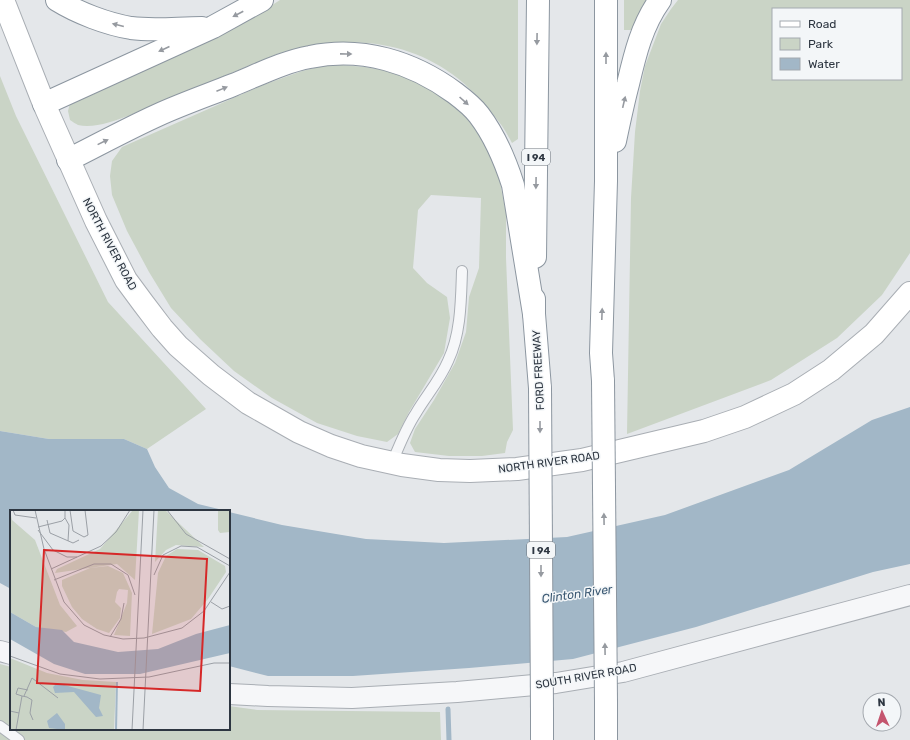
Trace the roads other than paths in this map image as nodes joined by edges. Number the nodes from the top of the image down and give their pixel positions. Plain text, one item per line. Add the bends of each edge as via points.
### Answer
1 (3, 0) edge
2 (57, 0) edge
3 (262, 0) edge
4 (538, 0) edge
5 (606, 0) edge
6 (660, 0) edge
7 (213, 27) junction
8 (44, 104) junction
9 (68, 160) junction
10 (606, 181) junction
11 (462, 271) dead end
12 (910, 292) edge
13 (534, 314) junction
14 (392, 462) junction
15 (910, 595) edge
16 (0, 651) edge
17 (10, 654) edge
18 (230, 694) edge
19 (0, 726) edge
20 (19, 740) edge
21 (542, 740) edge
22 (606, 740) edge

1 - 8 main road, NORTH RIVER ROAD
7 -> 2 main road via 131,28 78,12
3 -> 7 main road
4 -> 13 main road, FORD FREEWAY / I 94
10 -> 5 main road
10 -> 6 main road via 641,34
7 -> 8 main road
8 - 9 main road, NORTH RIVER ROAD
9 -> 13 main road via 158,115 286,64 310,57 334,54 360,55 403,64 425,74 460,97 478,114 499,147 513,186
9 - 14 main road, NORTH RIVER ROAD via 126,280 178,346 248,403 275,419 331,446 361,456
22 -> 10 main road, bridge via 601,353
11 - 14 lane via 460,316 449,361 414,414
12 - 14 main road, NORTH RIVER ROAD via 874,334 831,370 794,394 745,417 704,431 582,460 517,469 439,470
13 -> 21 main road, FORD FREEWAY / I 94, bridge via 540,388
15 - 18 street, SOUTH RIVER ROAD via 623,672 556,683 352,698
16 - 17 street
19 - 20 lane

